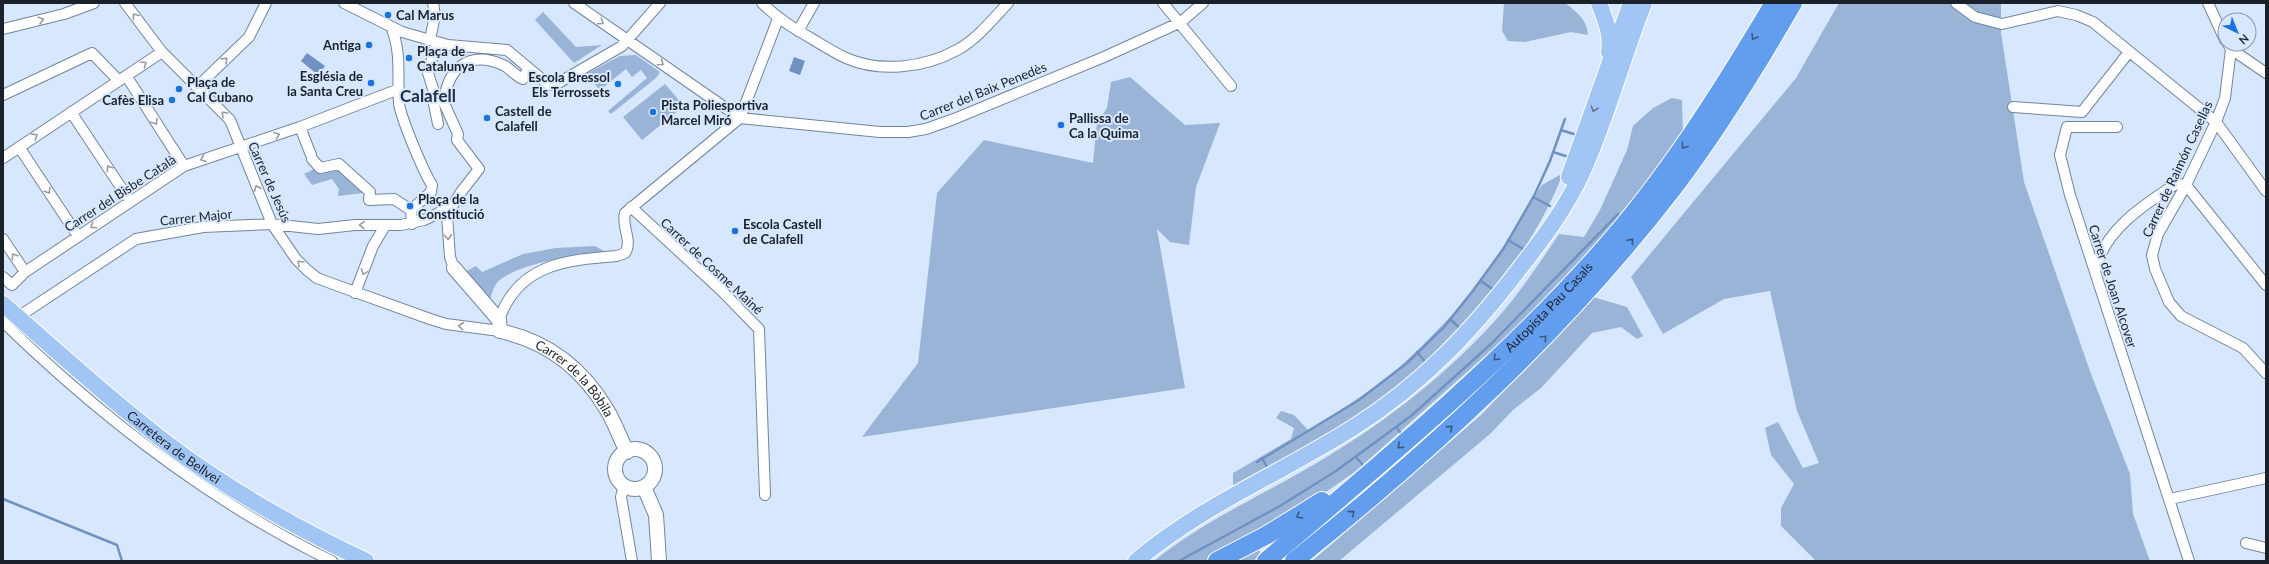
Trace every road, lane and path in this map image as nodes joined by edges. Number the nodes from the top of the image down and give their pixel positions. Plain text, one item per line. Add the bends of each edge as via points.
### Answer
1 (94, 3) edge
2 (126, 3) edge
3 (266, 3) edge
4 (344, 3) edge
5 (433, 3) edge
6 (574, 3) edge
7 (660, 3) edge
8 (762, 3) edge
9 (814, 3) edge
10 (1008, 3) edge
11 (1163, 3) edge
12 (1203, 3) edge
13 (1599, 3) edge
14 (1631, 3) edge
15 (1636, 3) edge
16 (1644, 3) edge
17 (1774, 3) edge
18 (1792, 3) edge
19 (1956, 3) edge
20 (2208, 3) edge
21 (778, 19) junction
22 (2217, 21) edge
23 (1181, 22) junction
24 (391, 27) junction
25 (3, 30) edge
26 (798, 31) junction
27 (434, 41) junction
28 (628, 41) junction
29 (162, 52) junction
30 (2129, 52) junction
31 (2228, 52) edge
32 (2238, 52) edge
33 (528, 69) junction
34 (1606, 72) junction
35 (2266, 73) edge
36 (123, 79) junction
37 (1231, 86) dead end
38 (197, 87) junction
39 (1615, 87) junction
40 (399, 89) junction
41 (3, 95) edge
42 (444, 102) junction
43 (434, 104) junction
44 (2013, 107) dead end
45 (71, 112) junction
46 (740, 118) junction
47 (2216, 122) junction
48 (438, 124) dead end
49 (300, 127) junction
50 (2117, 127) dead end
51 (19, 147) junction
52 (240, 148) junction
53 (3, 158) edge
54 (184, 166) junction
55 (2186, 185) junction
56 (2266, 192) edge
57 (130, 201) junction
58 (452, 207) junction
59 (631, 207) junction
60 (411, 210) junction
61 (272, 224) junction
62 (412, 224) junction
63 (384, 226) junction
64 (78, 236) junction
65 (3, 239) edge
66 (454, 268) joint
67 (1520, 268) junction
68 (25, 272) junction
69 (2094, 273) junction
70 (3, 277) edge
71 (2266, 286) edge
72 (355, 293) junction
73 (3, 304) edge
74 (10, 320) edge
75 (499, 325) junction
76 (2266, 373) edge
77 (627, 452) junction
78 (1379, 465) junction
79 (2266, 478) edge
80 (624, 485) junction
81 (644, 487) junction
82 (765, 495) dead end
83 (2170, 499) junction
84 (1322, 538) junction
85 (2246, 543) dead end
86 (2266, 548) edge
87 (332, 561) edge
88 (366, 561) edge
89 (632, 561) edge
90 (659, 561) edge
91 (1136, 561) edge
92 (1217, 561) edge
93 (1266, 561) edge
94 (1294, 561) edge
95 (1300, 561) edge
96 (2189, 561) edge

25 -> 1 street via 64,14
29 -> 2 street, Carrer de Jesús
38 -> 3 street via 249,37
4 - 24 street
5 - 27 street
6 -> 28 street, Carrer del Baix Penedès
7 - 28 street
8 - 21 street
9 - 26 street
10 - 26 street via 976,36 958,49 938,59 909,65 880,66 846,58
11 - 23 street
12 - 23 street, Carrer del Baix Penedès
13 - 34 main road via 1608,24 1611,42
14 - 34 main road
15 - 39 main road via 1615,70
16 - 39 main road
17 -> 78 highway, Autopista Pau Casals via 1732,74 1693,132 1600,252 1489,366
84 -> 18 highway, Autopista Pau Casals via 1413,461 1501,381 1576,304 1622,252 1674,187 1710,136
19 - 30 street via 1975,16 2002,24 2058,11 2076,14 2093,22
20 - 22 street
21 - 26 street
21 - 46 street
23 - 37 street
23 - 46 street, Carrer del Baix Penedès via 1104,57 926,129 880,132
24 - 27 street
24 - 40 street via 397,42
27 - 33 street via 507,50
27 - 43 street via 428,73 435,95
28 - 33 street via 554,85 550,86
28 -> 46 street, Carrer del Baix Penedès
36 -> 29 street
29 - 38 street, Carrer de Jesús
30 - 44 street via 2082,112
30 - 47 street
31 - 47 street, Carrer de Raimón Casellas via 2225,98
32 - 35 street
33 - 42 street via 523,79 514,75 504,65 469,61 453,71
34 -> 67 main road via 1567,181 1556,206
36 - 41 street via 92,53
36 - 45 street
36 -> 54 street
52 -> 38 street, Carrer de Jesús via 230,120
39 - 67 main road via 1593,148 1570,197 1553,226
40 - 49 street, Carrer del Bisbe Català
40 - 60 street via 400,110 432,185 430,192
42 - 43 street
42 - 58 street via 458,134 457,140 479,171
43 - 48 street
51 -> 45 street
57 -> 45 street
46 - 59 street
47 - 55 street, Carrer de Raimón Casellas
47 - 56 street
52 -> 49 street, Carrer del Bisbe Català
49 - 60 street via 312,157 320,168 339,164 370,192 368,200 394,199
50 - 69 street, Carrer de Joan Alcover via 2067,127 2060,155
51 - 53 street
51 -> 64 street
52 -> 54 street, Carrer del Bisbe Català via 233,148
61 -> 52 street, Carrer de Jesús
54 - 57 street, Carrer del Bisbe Català
55 - 69 street via 2176,184 2131,216 2112,236 2097,259
55 - 71 street
55 - 76 street, Carrer de Raimón Casellas via 2158,234 2152,255 2169,302 2181,316 2243,348
57 -> 64 street, Carrer del Bisbe Català
58 - 62 street
58 -> 66 street via 447,215 450,257
59 - 75 street via 624,213 622,221 628,244 625,253 564,262 540,270 523,280 502,311
59 - 82 street, Carrer de Cosme Mainé via 759,329
60 - 62 street
63 -> 61 street, Carrer Major via 355,225 318,229
72 -> 61 street, Carrer de Jesús via 317,278 307,270 296,259
61 - 74 street, Carrer Major via 203,227 136,239
62 - 63 street, Carrer Major
63 -> 72 street
64 - 68 street, Carrer del Bisbe Català
68 -> 65 street
66 - 75 street
67 - 91 main road via 1474,326 1430,370 1400,394 1327,444 1189,522
68 - 70 street, Carrer del Bisbe Català via 12,285
69 - 83 street, Carrer de Joan Alcover
75 -> 72 street, Carrer de Jesús via 446,324
73 - 74 main road, Carretera de Bellvei
74 - 87 street via 90,402 155,452 242,512
74 - 88 main road, Carretera de Bellvei via 180,452 263,507 325,542
75 - 77 street, Carrer de la Bòbila via 554,352 586,380 608,412
77 - 80 street via 618,460 615,469
77 - 81 street via 636,449 642,451 654,462 654,476
78 -> 92 highway via 1355,477 1299,516
78 - 93 highway, Autopista Pau Casals
79 - 83 street
80 - 81 street via 635,489
80 - 89 street via 621,497
81 - 90 street via 656,515
83 - 96 street, Carrer de Joan Alcover
84 - 94 highway, Autopista Pau Casals
84 - 95 highway
85 - 86 street

